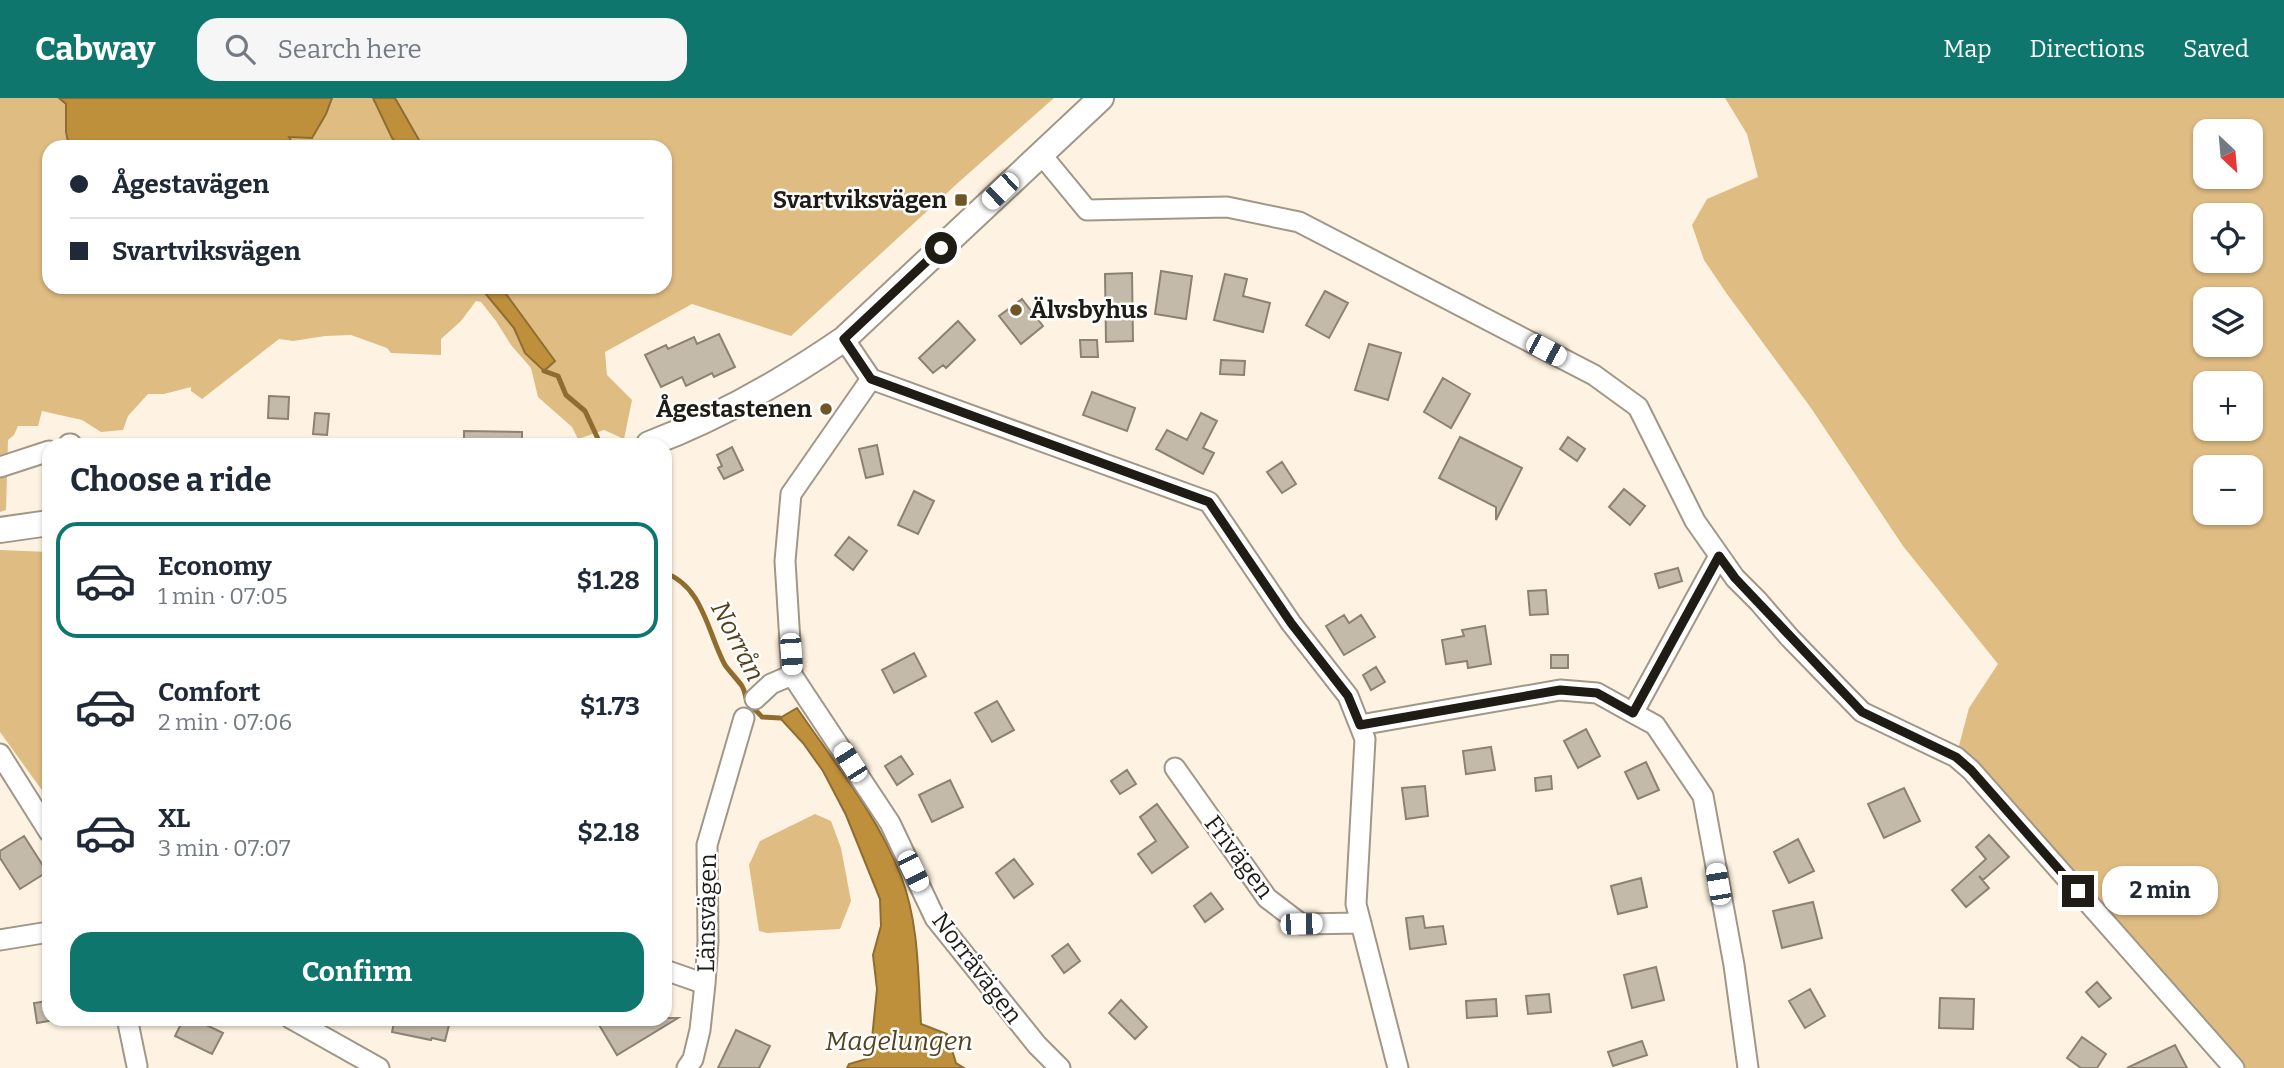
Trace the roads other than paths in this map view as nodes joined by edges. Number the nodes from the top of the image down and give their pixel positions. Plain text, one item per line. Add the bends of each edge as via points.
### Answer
1 (1101, 98) edge
2 (1040, 153) junction
3 (844, 339) junction
4 (871, 379) junction
5 (666, 438) edge
6 (42, 453) edge
7 (0, 467) edge
8 (42, 524) edge
9 (0, 530) edge
10 (1719, 556) junction
11 (792, 676) junction
12 (755, 699) dead end
13 (1633, 713) junction
14 (744, 718) dead end
15 (1360, 725) junction
16 (0, 754) edge
17 (1175, 768) dead end
18 (42, 821) edge
19 (1361, 923) junction
20 (42, 933) edge
21 (0, 940) edge
22 (672, 972) edge
23 (705, 984) junction
24 (129, 1026) edge
25 (304, 1026) edge
26 (138, 1066) dead end
27 (379, 1068) edge
28 (687, 1068) edge
29 (1060, 1068) edge
30 (1398, 1068) edge
31 (1748, 1068) edge
32 (2234, 1068) edge

1 - 2 main road
2 - 3 main road
2 - 10 street via 1087,210 1227,207 1299,222 1594,375 1638,407 1695,521
3 - 4 street
3 - 5 main road via 745,400
4 - 11 street via 791,494 785,561
4 - 15 street via 1209,502 1291,623 1348,696
6 - 7 street
8 - 9 main road
10 - 13 street
10 - 32 street via 1862,712 1956,757 1971,770
11 - 12 street via 771,684
11 - 29 street, Norråvägen via 890,823 936,918
13 - 15 street via 1597,693 1560,690
13 - 31 street via 1655,725 1703,796
14 - 23 street, Länsvägen via 707,845
15 - 19 street via 1365,739 1356,904
16 - 18 street
17 - 19 street, Frivägen via 1267,898 1301,924
19 - 30 street
20 - 21 street
22 - 23 street
23 - 28 street, Länsvägen via 700,1030
24 - 26 street
25 - 27 street

